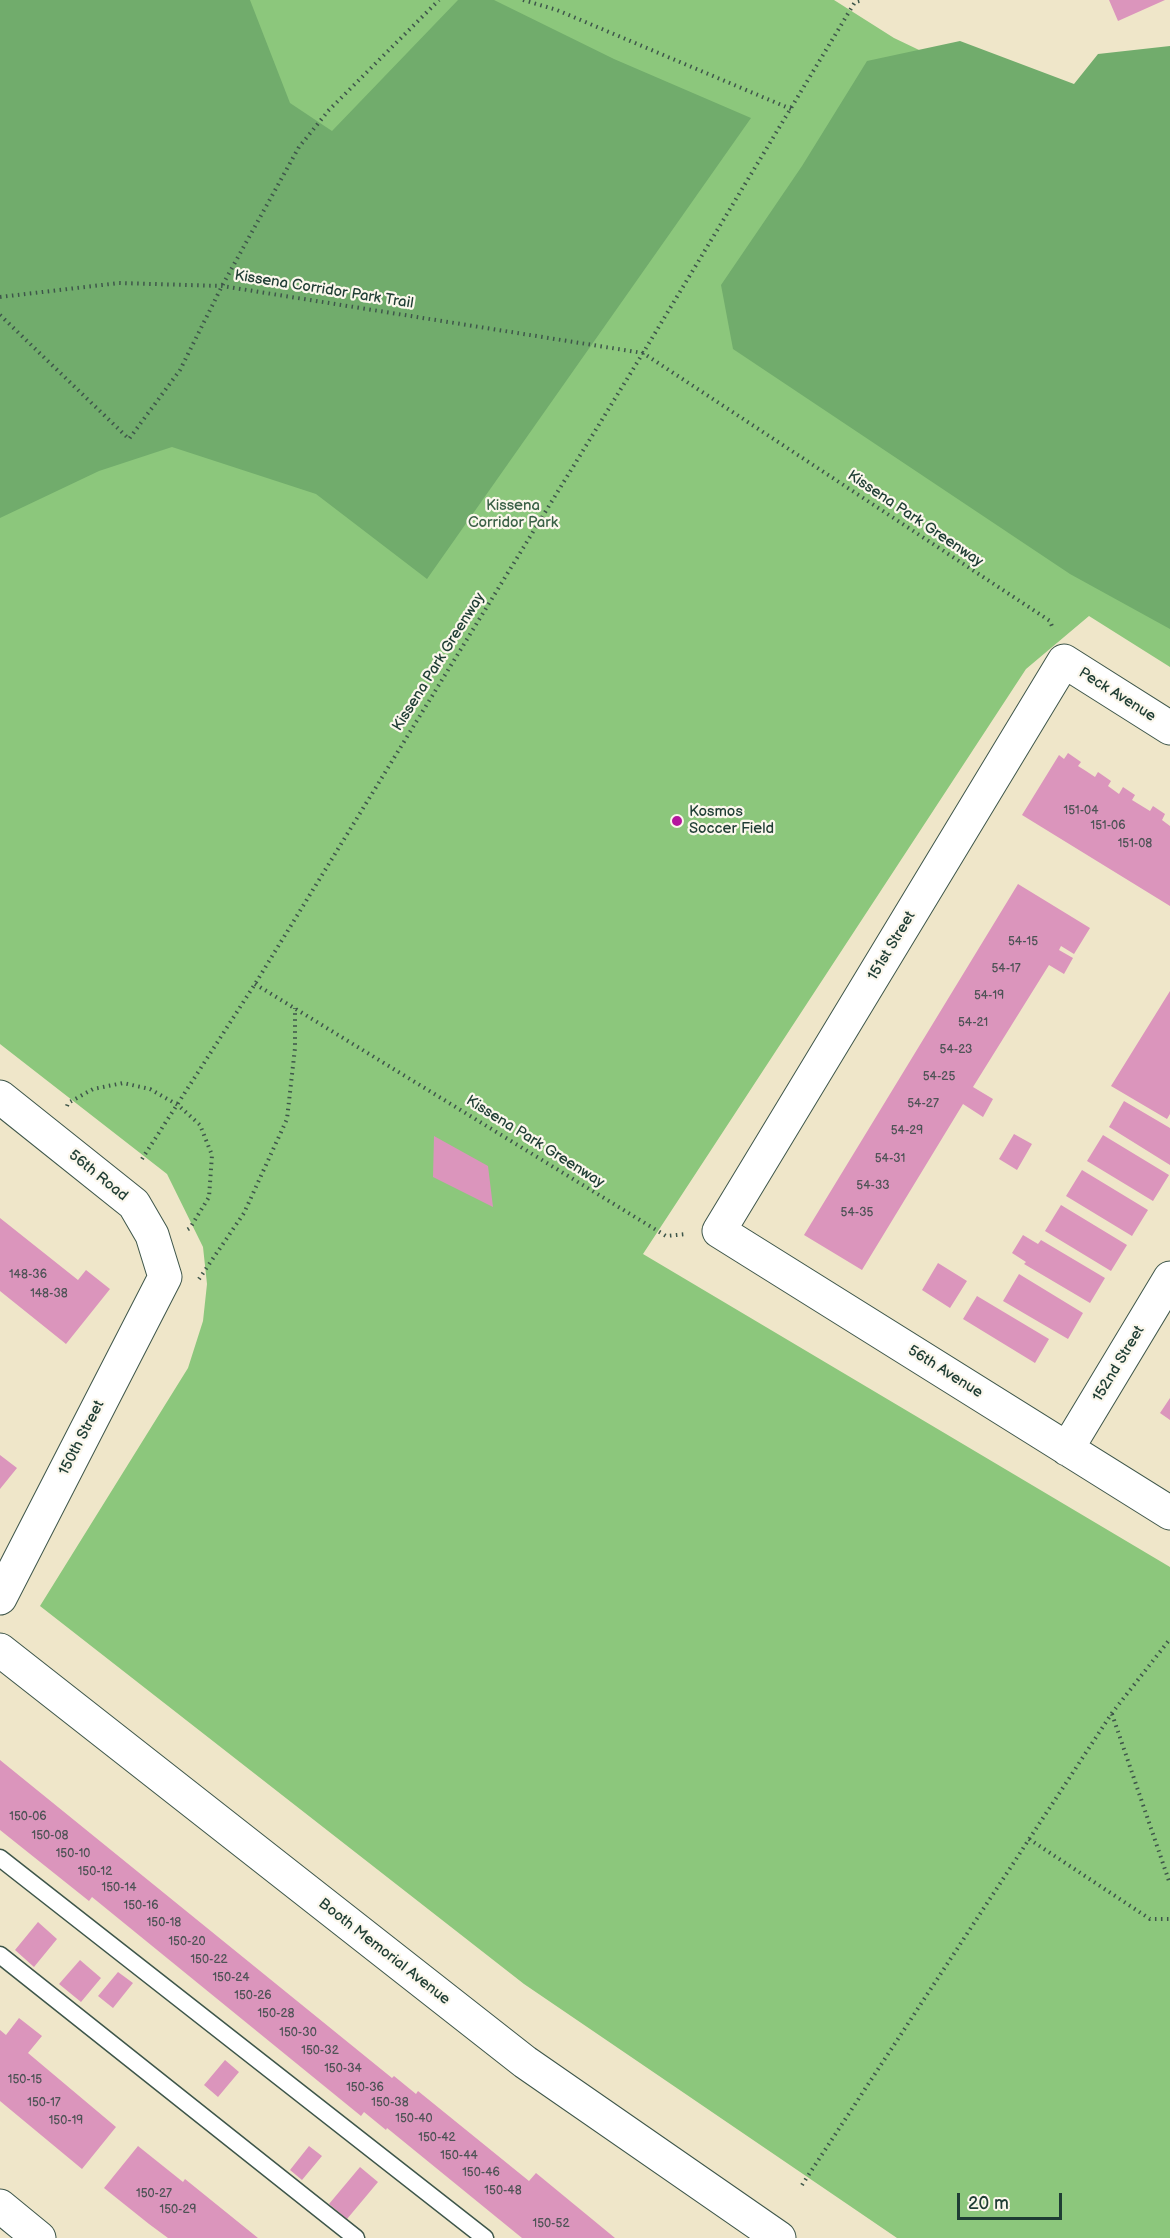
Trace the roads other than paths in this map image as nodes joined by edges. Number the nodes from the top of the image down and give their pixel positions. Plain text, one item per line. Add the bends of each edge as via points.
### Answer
1 (1064, 661) joint
2 (1170, 728) edge
3 (0, 1097) edge
4 (719, 1231) joint
5 (161, 1264) joint
6 (1170, 1278) edge
7 (1067, 1449) junction
8 (1170, 1513) edge
9 (0, 1598) edge
10 (0, 1650) edge
11 (0, 1858) edge
12 (0, 1955) edge
13 (0, 2206) edge
14 (39, 2238) edge
15 (356, 2238) edge
16 (485, 2238) edge
17 (779, 2238) edge

1 - 2 street, Peck Avenue
1 - 4 street, 151st Street
3 - 5 street, 56th Road via 134,1204 152,1235
4 - 7 street, 56th Avenue
5 - 9 street, 150th Street
6 - 7 street, 152nd Street
7 - 8 street, 56th Avenue
10 - 17 street, Booth Memorial Avenue via 525,2062
11 - 16 lane
12 - 15 lane
13 - 14 street

